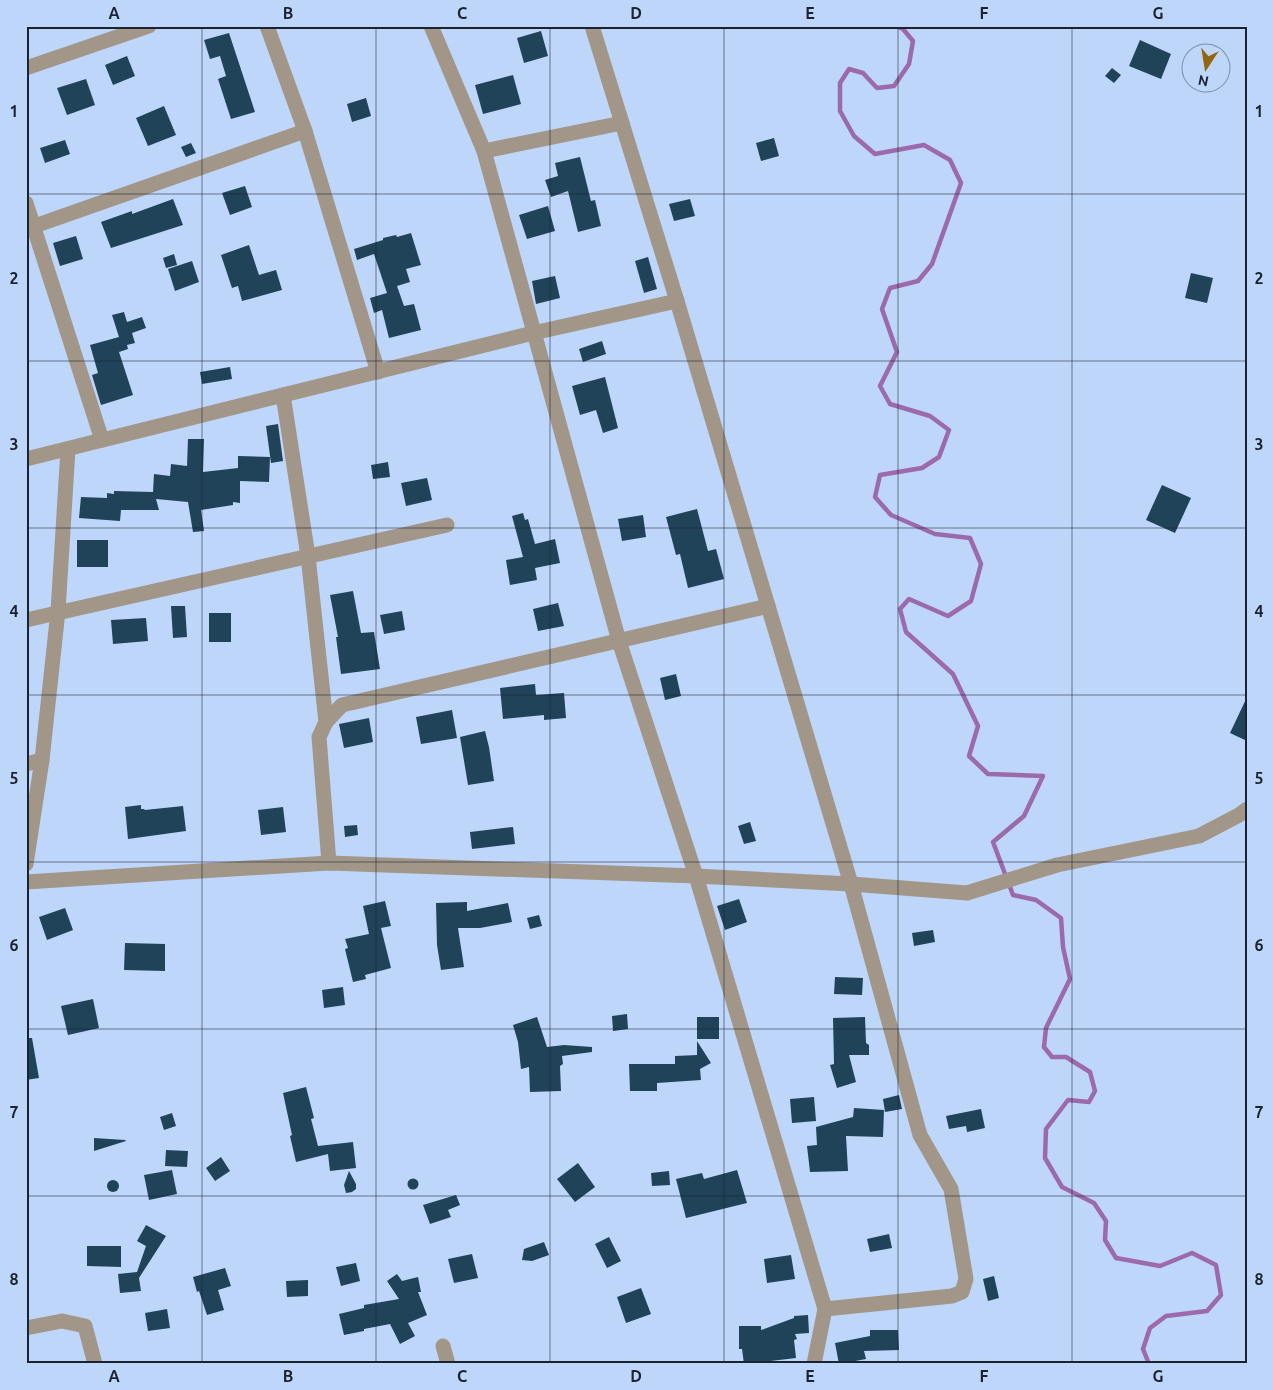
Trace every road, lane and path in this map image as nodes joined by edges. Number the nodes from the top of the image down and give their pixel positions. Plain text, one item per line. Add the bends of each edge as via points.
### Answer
1 (149, 26) edge
2 (267, 26) edge
3 (431, 26) edge
4 (592, 26) edge
5 (26, 68) edge
6 (622, 123) junction
7 (305, 131) junction
8 (484, 152) junction
9 (26, 202) edge
10 (30, 227) edge
11 (676, 301) junction
12 (533, 332) junction
13 (378, 372) junction
14 (283, 395) junction
15 (102, 440) junction
16 (68, 448) junction
17 (26, 458) edge
18 (447, 525) dead end
19 (308, 556) junction
20 (768, 606) junction
21 (58, 611) junction
22 (26, 620) edge
23 (619, 642) junction
24 (326, 722) junction
25 (42, 760) junction
26 (26, 764) edge
27 (1247, 809) edge
28 (329, 863) junction
29 (26, 864) edge
30 (696, 876) junction
31 (26, 882) edge
32 (851, 884) junction
33 (825, 1309) junction
34 (26, 1328) edge
35 (443, 1346) dead end
36 (95, 1364) edge
37 (448, 1364) edge
38 (814, 1364) edge

1 - 5 street
2 - 7 street
3 - 8 street
4 - 6 street
6 - 8 street
6 - 11 street
7 - 10 street
7 - 13 street
8 - 12 street
9 - 10 street
10 - 15 street
11 - 12 street
11 - 20 street
12 - 13 street
12 - 23 street
13 - 14 street
14 - 15 street
14 - 19 street
15 - 16 street
16 - 17 street
16 - 21 street
18 - 19 street
19 - 21 street
19 - 24 street
20 - 23 street
20 - 32 street
21 - 22 street
21 - 25 street
23 - 24 street via 342,705
23 - 30 street
24 - 28 street via 320,737
25 - 26 street
25 - 29 street
27 - 32 street via 1199,836 1057,865 967,893
28 - 30 street
28 - 31 street
30 - 32 street
30 - 33 street
32 - 33 street via 920,1135 951,1189 966,1279 962,1292 952,1296
33 - 38 street
34 - 36 street via 62,1321 84,1326
35 - 37 street

